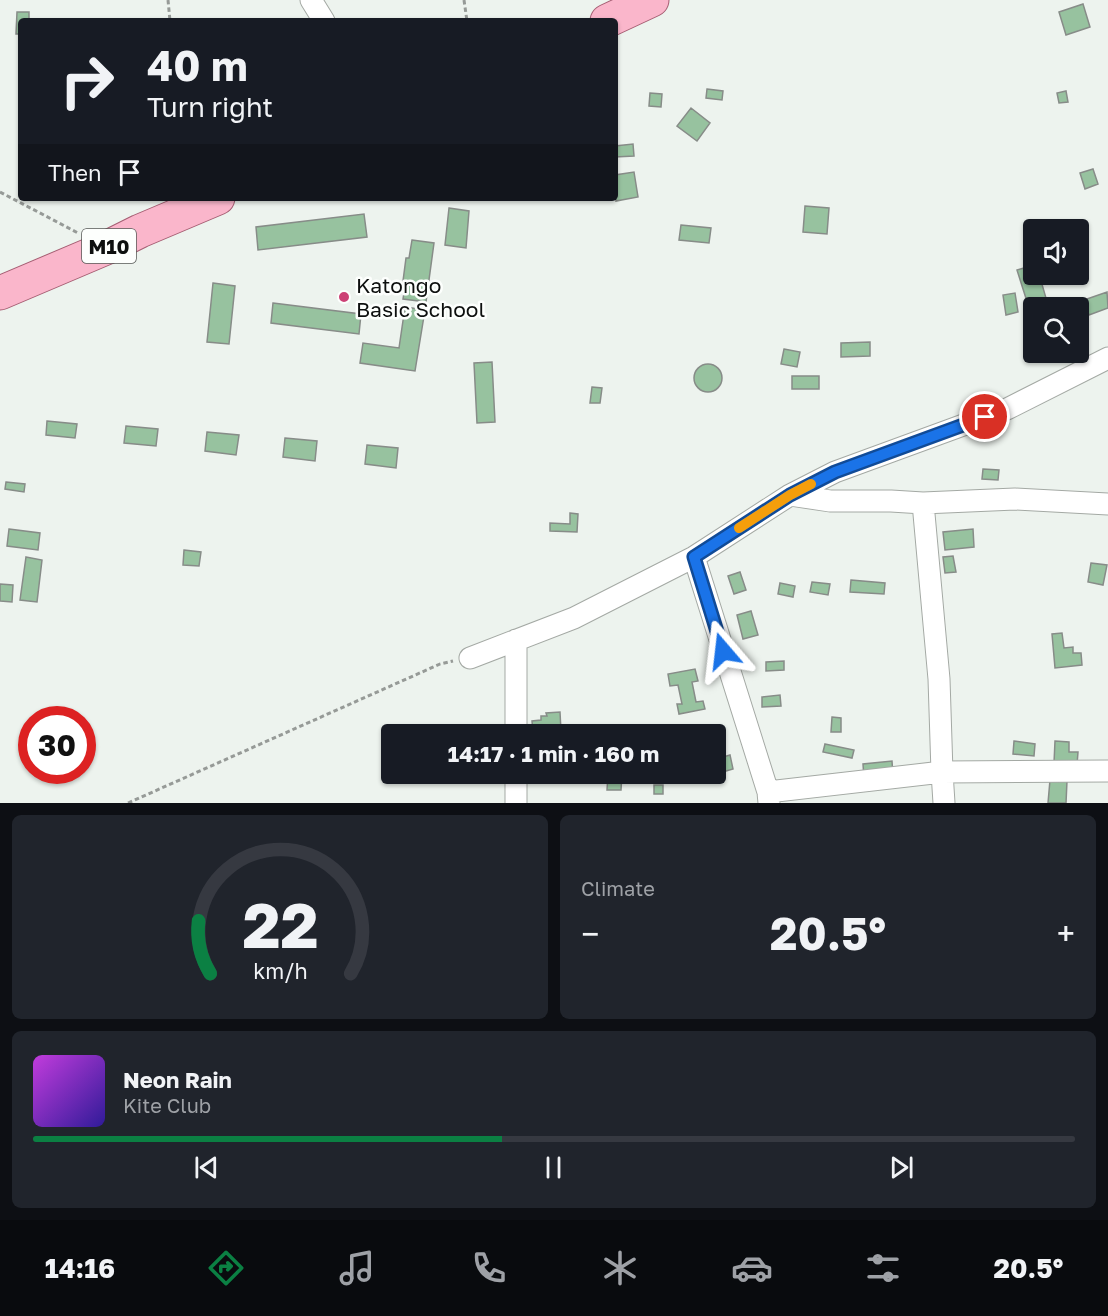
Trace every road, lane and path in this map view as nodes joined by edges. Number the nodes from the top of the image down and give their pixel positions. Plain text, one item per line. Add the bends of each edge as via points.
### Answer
1 (168, 0) edge
2 (312, 0) edge
3 (464, 0) edge
4 (651, 0) edge
5 (170, 18) edge
6 (322, 18) edge
7 (467, 18) edge
8 (613, 18) edge
9 (0, 192) edge
10 (211, 201) edge
11 (106, 248) junction
12 (5, 286) edge
13 (1108, 358) edge
14 (790, 495) junction
15 (923, 503) junction
16 (1108, 504) edge
17 (694, 557) junction
18 (516, 640) junction
19 (470, 658) joint
20 (516, 724) edge
21 (1108, 771) edge
22 (942, 772) junction
23 (516, 784) edge
24 (769, 797) edge
25 (128, 803) edge
26 (516, 803) edge
27 (944, 803) edge

1 - 5 path
2 - 6 street
3 - 7 path
4 - 8 main road
9 - 11 path
10 - 11 main road, M10
11 - 12 main road, M10
13 - 14 street via 1007,409 835,472
14 - 15 street via 830,501
14 - 17 street
15 - 16 street via 1015,499
15 - 22 street via 939,679
17 - 18 street via 574,618
17 - 24 street
18 - 19 street
18 - 20 street
19 - 25 path via 440,664
21 - 22 street
22 - 24 street
22 - 27 street
23 - 26 street

